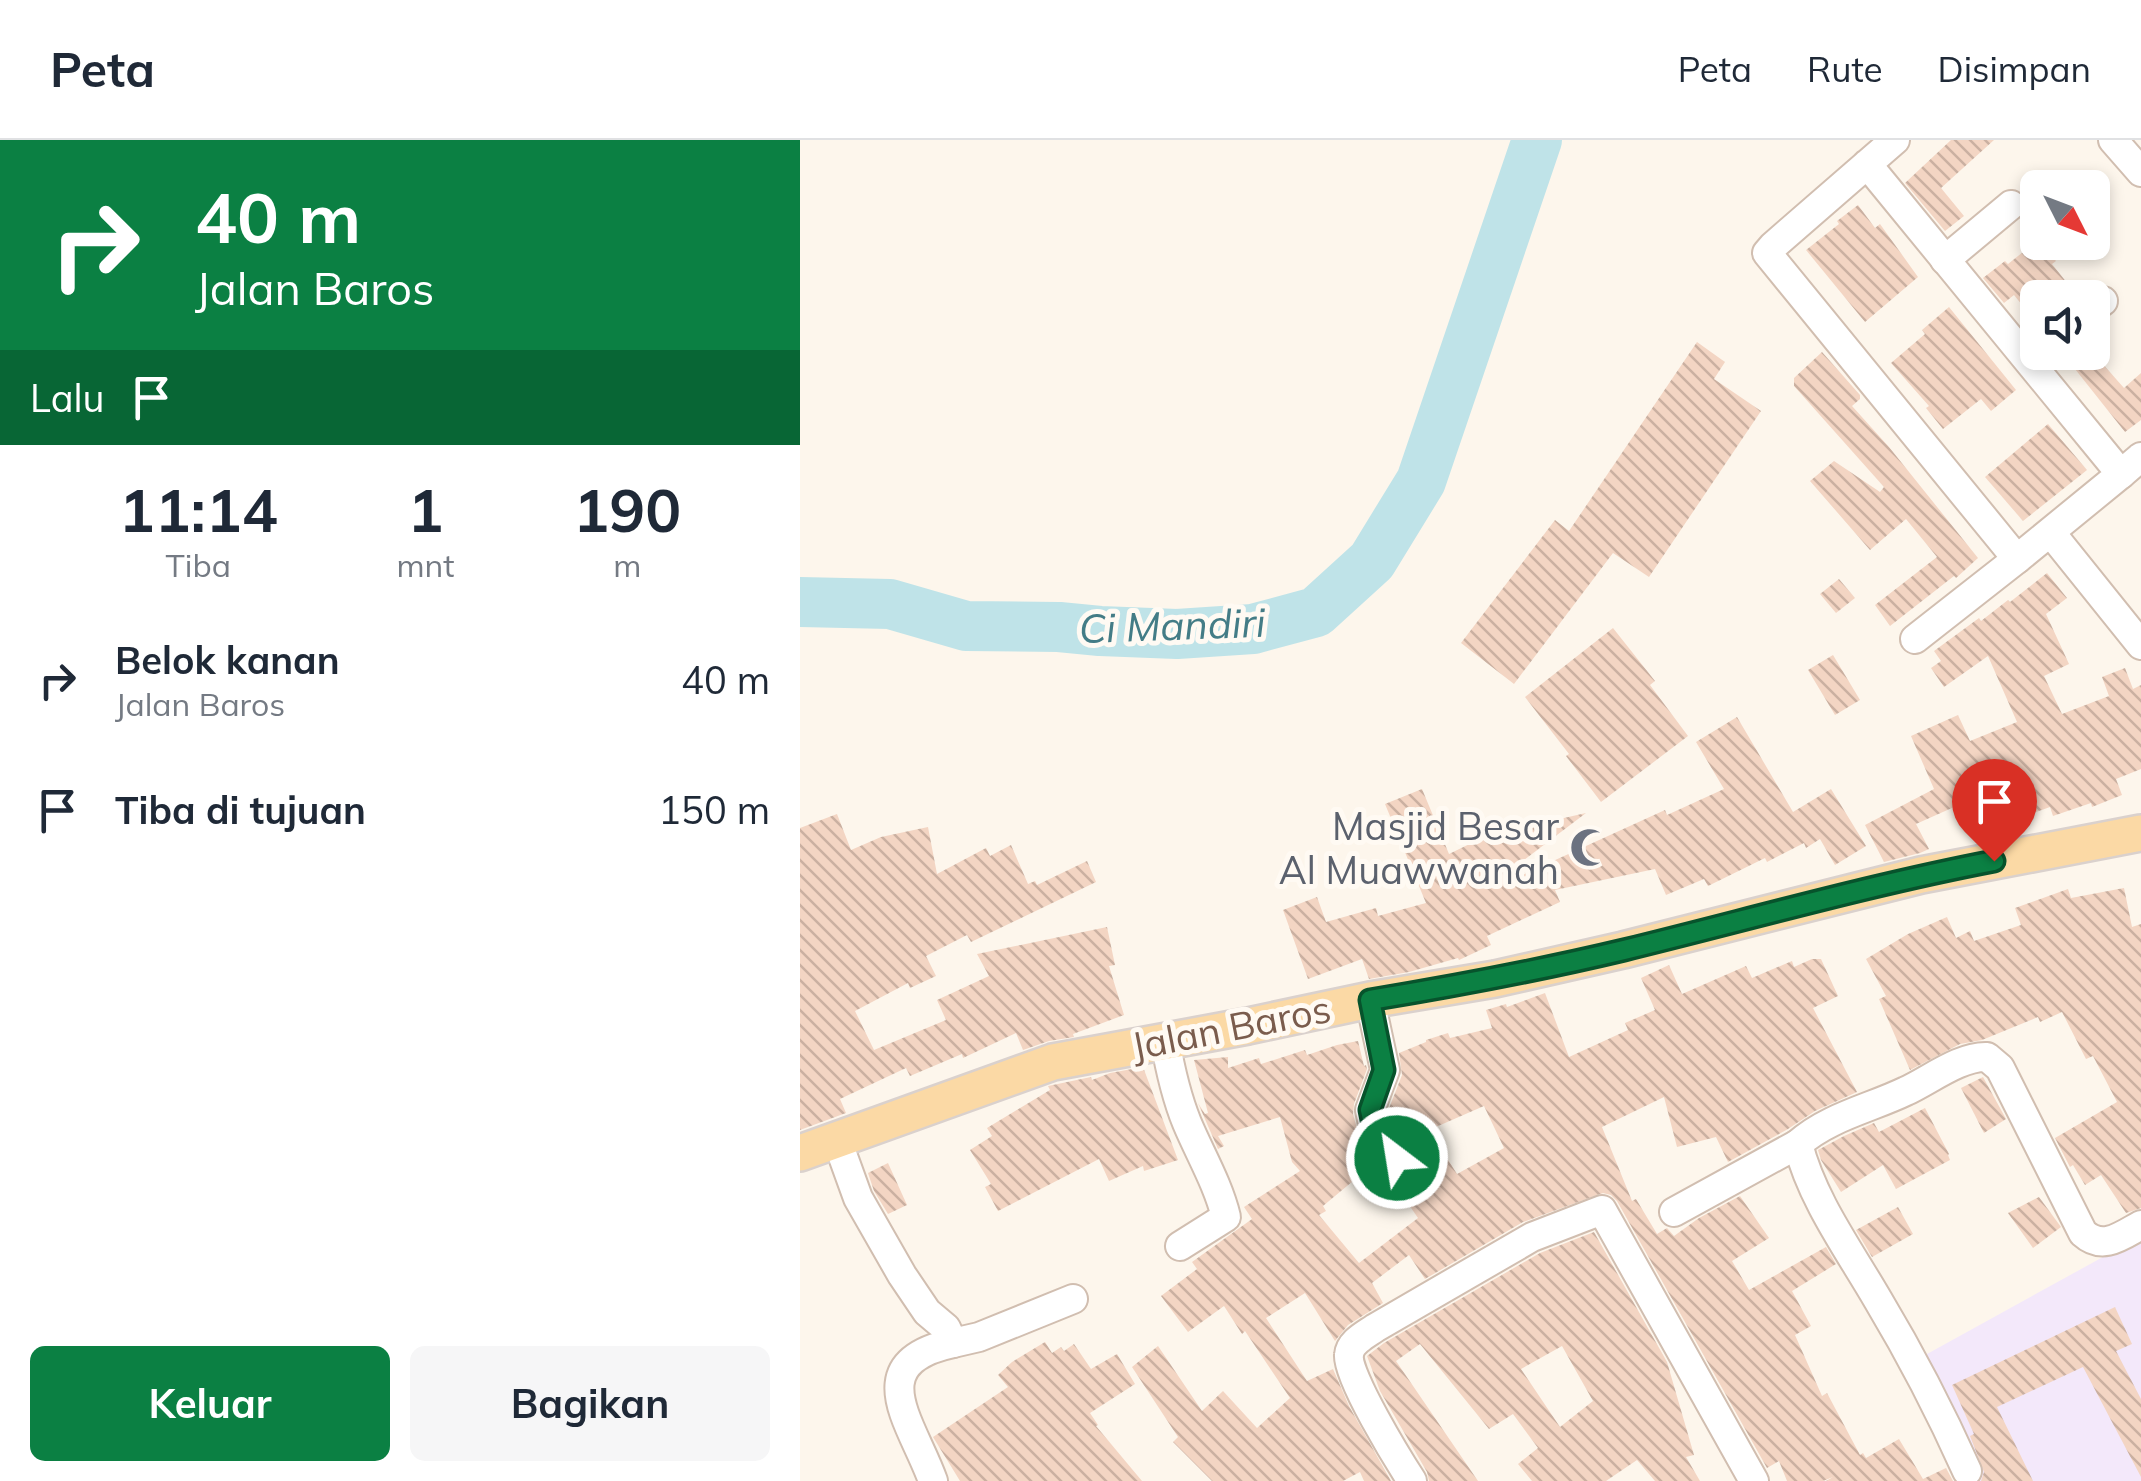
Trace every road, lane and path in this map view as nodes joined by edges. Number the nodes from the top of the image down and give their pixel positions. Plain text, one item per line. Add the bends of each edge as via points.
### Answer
1 (1896, 140) edge
2 (2113, 140) edge
3 (1866, 164) junction
4 (2141, 172) edge
5 (2011, 206) dead end
6 (1944, 260) junction
7 (2020, 341) edge
8 (2046, 370) edge
9 (2131, 466) edge
10 (2051, 533) junction
11 (2017, 560) junction
12 (1916, 639) dead end
13 (2141, 645) edge
14 (2141, 833) edge
15 (1370, 1000) junction
16 (1164, 1040) junction
17 (836, 1140) junction
18 (1798, 1144) junction
19 (800, 1153) edge
20 (1397, 1158) dead end
21 (1674, 1212) dead end
22 (2141, 1225) edge
23 (1180, 1246) dead end
24 (1073, 1299) dead end
25 (953, 1343) junction
26 (1967, 1471) dead end
27 (934, 1481) edge
28 (1412, 1481) edge
29 (1754, 1481) edge

1 - 3 street
2 - 4 street
3 - 6 street
3 - 11 street via 1768,256
5 - 6 street
6 - 7 street
8 - 9 street
9 - 10 street
10 - 11 street
10 - 13 street
11 - 12 street
14 - 15 main road, Jalan Baros via 1921,874 1495,980
15 - 16 main road, Jalan Baros
15 - 20 street via 1384,1070 1370,1110 1374,1129
16 - 17 main road, Jalan Baros via 1053,1062
16 - 23 street via 1172,1082 1226,1217
17 - 19 main road, Jalan Baros
17 - 25 street via 858,1198
18 - 21 street
18 - 22 street via 1832,1122 1987,1057 2000,1068 2083,1233 2104,1243
18 - 26 street via 1817,1197
24 - 25 street
25 - 27 street via 917,1355 898,1384
28 - 29 street via 1357,1382 1351,1347 1532,1236 1602,1210

